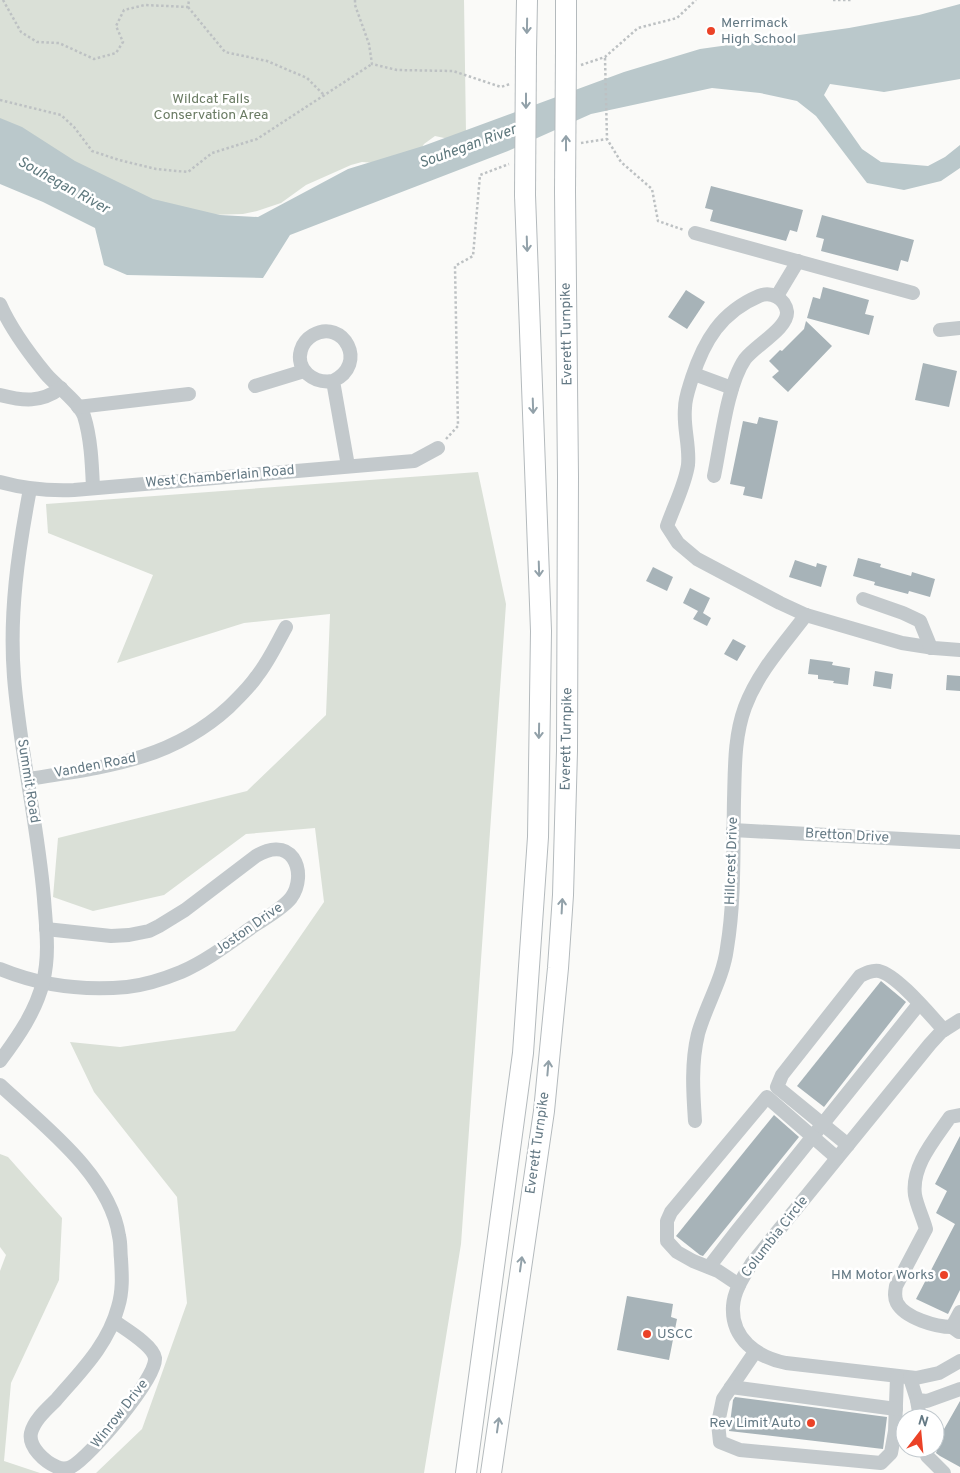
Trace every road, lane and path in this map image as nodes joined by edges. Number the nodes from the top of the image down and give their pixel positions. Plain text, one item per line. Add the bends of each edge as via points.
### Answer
1 (3, 0) edge
2 (189, 0) edge
3 (355, 0) edge
4 (527, 0) edge
5 (566, 0) edge
6 (696, 0) edge
7 (833, 0) edge
8 (852, 0) edge
9 (188, 7) junction
10 (571, 58) junction
11 (605, 58) junction
12 (372, 64) junction
13 (511, 84) dead end
14 (325, 96) junction
15 (0, 100) edge
16 (607, 139) junction
17 (574, 144) dead end
18 (515, 162) dead end
19 (695, 233) joint
20 (798, 261) junction
21 (913, 293) dead end
22 (777, 296) junction
23 (0, 304) edge
24 (960, 328) edge
25 (940, 330) dead end
26 (304, 371) junction
27 (694, 374) junction
28 (333, 381) junction
29 (255, 386) dead end
30 (61, 388) junction
31 (732, 388) junction
32 (189, 394) dead end
33 (0, 396) edge
34 (78, 407) junction
35 (438, 448) joint
36 (348, 466) junction
37 (714, 476) dead end
38 (0, 482) edge
39 (93, 488) junction
40 (30, 489) junction
41 (863, 599) dead end
42 (806, 616) junction
43 (286, 627) dead end
44 (931, 648) junction
45 (960, 650) edge
46 (28, 779) junction
47 (733, 830) junction
48 (960, 842) edge
49 (46, 929) junction
50 (0, 969) edge
51 (43, 983) junction
52 (919, 1004) junction
53 (960, 1020) edge
54 (944, 1030) junction
55 (0, 1061) edge
56 (0, 1085) edge
57 (777, 1086) junction
58 (767, 1097) junction
59 (960, 1114) edge
60 (695, 1121) dead end
61 (822, 1124) junction
62 (812, 1136) junction
63 (848, 1145) junction
64 (837, 1158) junction
65 (709, 1267) junction
66 (739, 1285) junction
67 (960, 1312) edge
68 (114, 1321) junction
69 (956, 1329) edge
70 (755, 1352) junction
71 (960, 1362) edge
72 (904, 1378) junction
73 (731, 1387) junction
74 (960, 1389) edge
75 (917, 1400) junction
76 (896, 1408) edge
77 (918, 1408) edge
78 (895, 1409) edge
79 (895, 1418) edge
80 (930, 1458) edge
81 (466, 1473) edge
82 (491, 1473) edge
83 (944, 1473) edge

1 - 9 path via 21,32 37,42 59,43 94,58 116,53 123,42 116,26 124,10 145,5
2 - 9 path
3 - 12 path
4 -> 81 highway, Everett Turnpike, bridge via 525,195 541,631 538,837 523,1053
5 - 10 highway, Everett Turnpike
6 - 11 path via 677,18 638,28
7 - 8 path
9 - 14 path via 225,52 267,61 307,78
10 - 11 path
82 -> 10 highway, Everett Turnpike, bridge via 544,1111 563,895 568,476 565,191
11 - 16 path
12 - 13 path via 397,70 453,71 502,87
12 - 14 path
14 - 15 path via 257,139 212,153 188,172 156,169 92,151 61,115
16 - 17 path
16 - 19 path via 621,162 652,189 658,221
18 - 35 path via 480,175 473,256 454,266 458,426
19 - 20 street
20 - 21 street
20 - 22 street
22 - 27 street via 758,296 722,319 709,337
22 - 31 street via 786,309 785,322 749,354
23 - 30 street via 10,326 46,374
24 - 25 street
26 - 28 street via 317,381
26 - 28 street via 300,356 306,341 319,332 328,331 344,339 351,354 347,371
26 - 29 street
27 - 31 street
27 - 42 street via 685,408 687,471 667,526 678,543 697,559
28 - 36 street
30 - 33 street via 49,397 35,400
30 - 34 street
31 - 37 street
32 - 34 street
34 - 39 street via 84,414
35 - 36 street, West Chamberlain Road via 414,461
36 - 39 street, West Chamberlain Road
38 - 40 street, West Chamberlain Road
39 - 40 street, West Chamberlain Road
40 - 46 street, Summit Road via 18,563 12,637 17,708
41 - 44 street via 920,621
42 - 44 street
42 - 47 street, Hillcrest Drive via 758,680 741,719 736,747
43 - 46 street, Vanden Road via 246,690 218,717 183,740 126,762
44 - 45 street
46 - 49 street, Summit Road via 41,862
47 - 48 street, Bretton Drive
47 - 60 street, Hillcrest Drive via 728,949 696,1045 692,1081
49 - 51 street, Summit Road via 48,948
49 - 51 street, Joston Drive via 111,936 149,930 177,916 256,856 271,849 290,854 298,870 296,888 286,903 224,947 181,972 127,987
50 - 51 street
51 - 55 street, Summit Road via 29,1017
52 - 54 street
52 - 57 street via 885,973 877,970 860,976 782,1075
52 - 61 street
53 - 54 street, Columbia Circle
54 - 63 street, Columbia Circle
56 - 68 street, Winrow Drive via 74,1154 104,1194 119,1235 122,1282
57 - 58 street
57 - 61 street
58 - 62 street
58 - 65 street via 671,1212 667,1221 667,1241 677,1252
59 - 69 street via 950,1117 921,1161 915,1194 926,1229 896,1286 895,1295 898,1304 926,1323
61 - 62 street
61 - 63 street
62 - 64 street
62 - 65 street
63 - 64 street, Columbia Circle
64 - 66 street, Columbia Circle via 752,1263
65 - 66 street
66 - 70 street, Columbia Circle via 733,1305 734,1320 739,1333
67 - 69 street
68 - 68 street, Winrow Drive via 102,1345 38,1420 31,1433 33,1447 47,1462 59,1468 65,1469 80,1462 104,1438 153,1368 152,1350
70 - 72 street, Columbia Circle via 786,1364
70 - 73 street
71 - 72 street, Columbia Circle via 929,1376
72 - 75 street
72 - 76 street
73 - 78 street
73 - 79 street via 723,1399 718,1423 720,1442 740,1450 881,1463 891,1453
74 - 75 street via 927,1401
75 - 77 street
80 - 83 street

